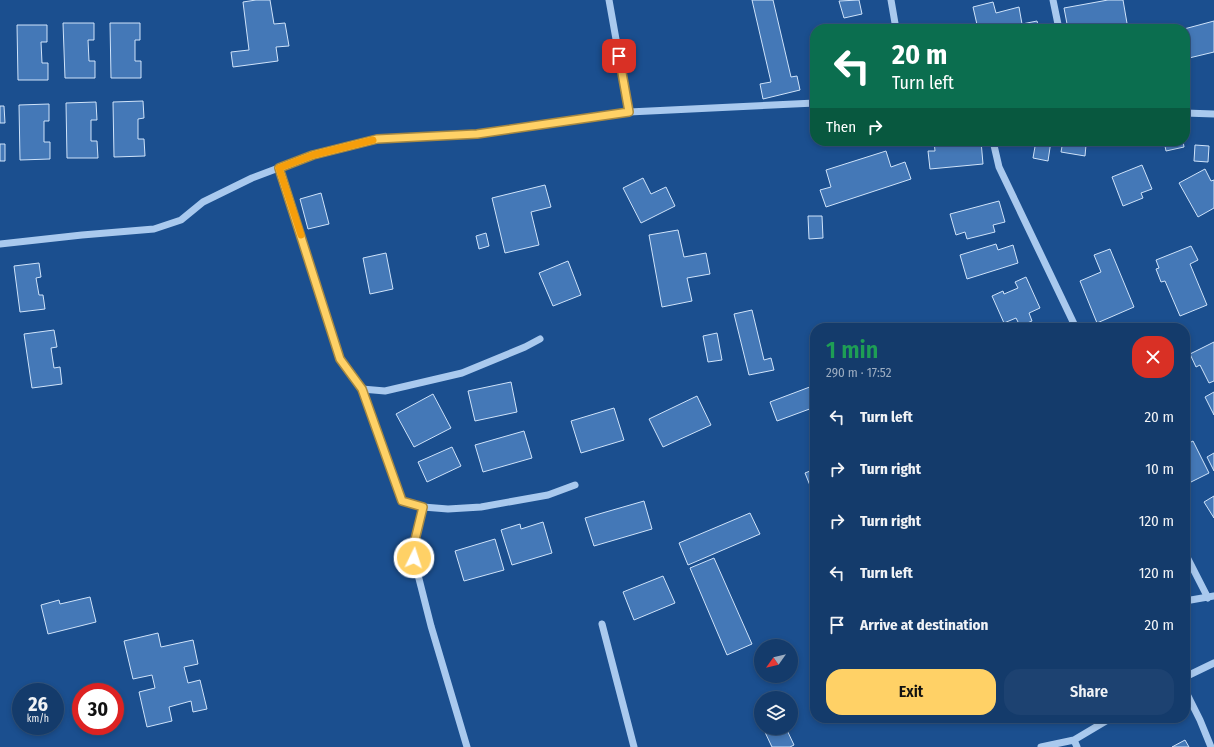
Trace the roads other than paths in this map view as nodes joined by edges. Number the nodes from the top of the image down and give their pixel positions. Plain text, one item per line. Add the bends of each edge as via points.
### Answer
1 (609, 0) edge
2 (891, 0) edge
3 (1053, 0) edge
4 (895, 24) edge
5 (1058, 24) edge
6 (810, 103) edge
7 (629, 112) junction
8 (1190, 113) edge
9 (1214, 114) edge
10 (994, 146) edge
11 (279, 168) junction
12 (0, 244) edge
13 (1074, 323) edge
14 (540, 339) dead end
15 (362, 389) junction
16 (575, 485) dead end
17 (423, 507) junction
18 (1190, 561) edge
19 (1211, 597) edge
20 (1190, 600) edge
21 (602, 624) dead end
22 (1214, 663) edge
23 (1190, 675) edge
24 (1190, 700) edge
25 (1103, 723) edge
26 (1074, 740) junction
27 (467, 747) edge
28 (634, 747) edge
29 (1041, 747) edge
30 (1077, 747) edge
31 (1211, 747) edge

1 - 7 street
2 - 4 street
3 - 5 street
6 - 7 street
7 - 11 street via 477,134 377,139 313,155
8 - 9 street
10 - 13 street via 999,166
11 - 12 street via 203,202 181,220 154,229 82,234
11 - 15 street via 340,359
14 - 15 street via 462,373 385,391
15 - 17 street via 402,501
16 - 17 street via 548,495 481,507
17 - 27 street via 413,548 416,567
18 - 19 street
19 - 20 street
21 - 28 street
22 - 23 street
24 - 31 street
25 - 26 street
26 - 29 street
26 - 30 street

